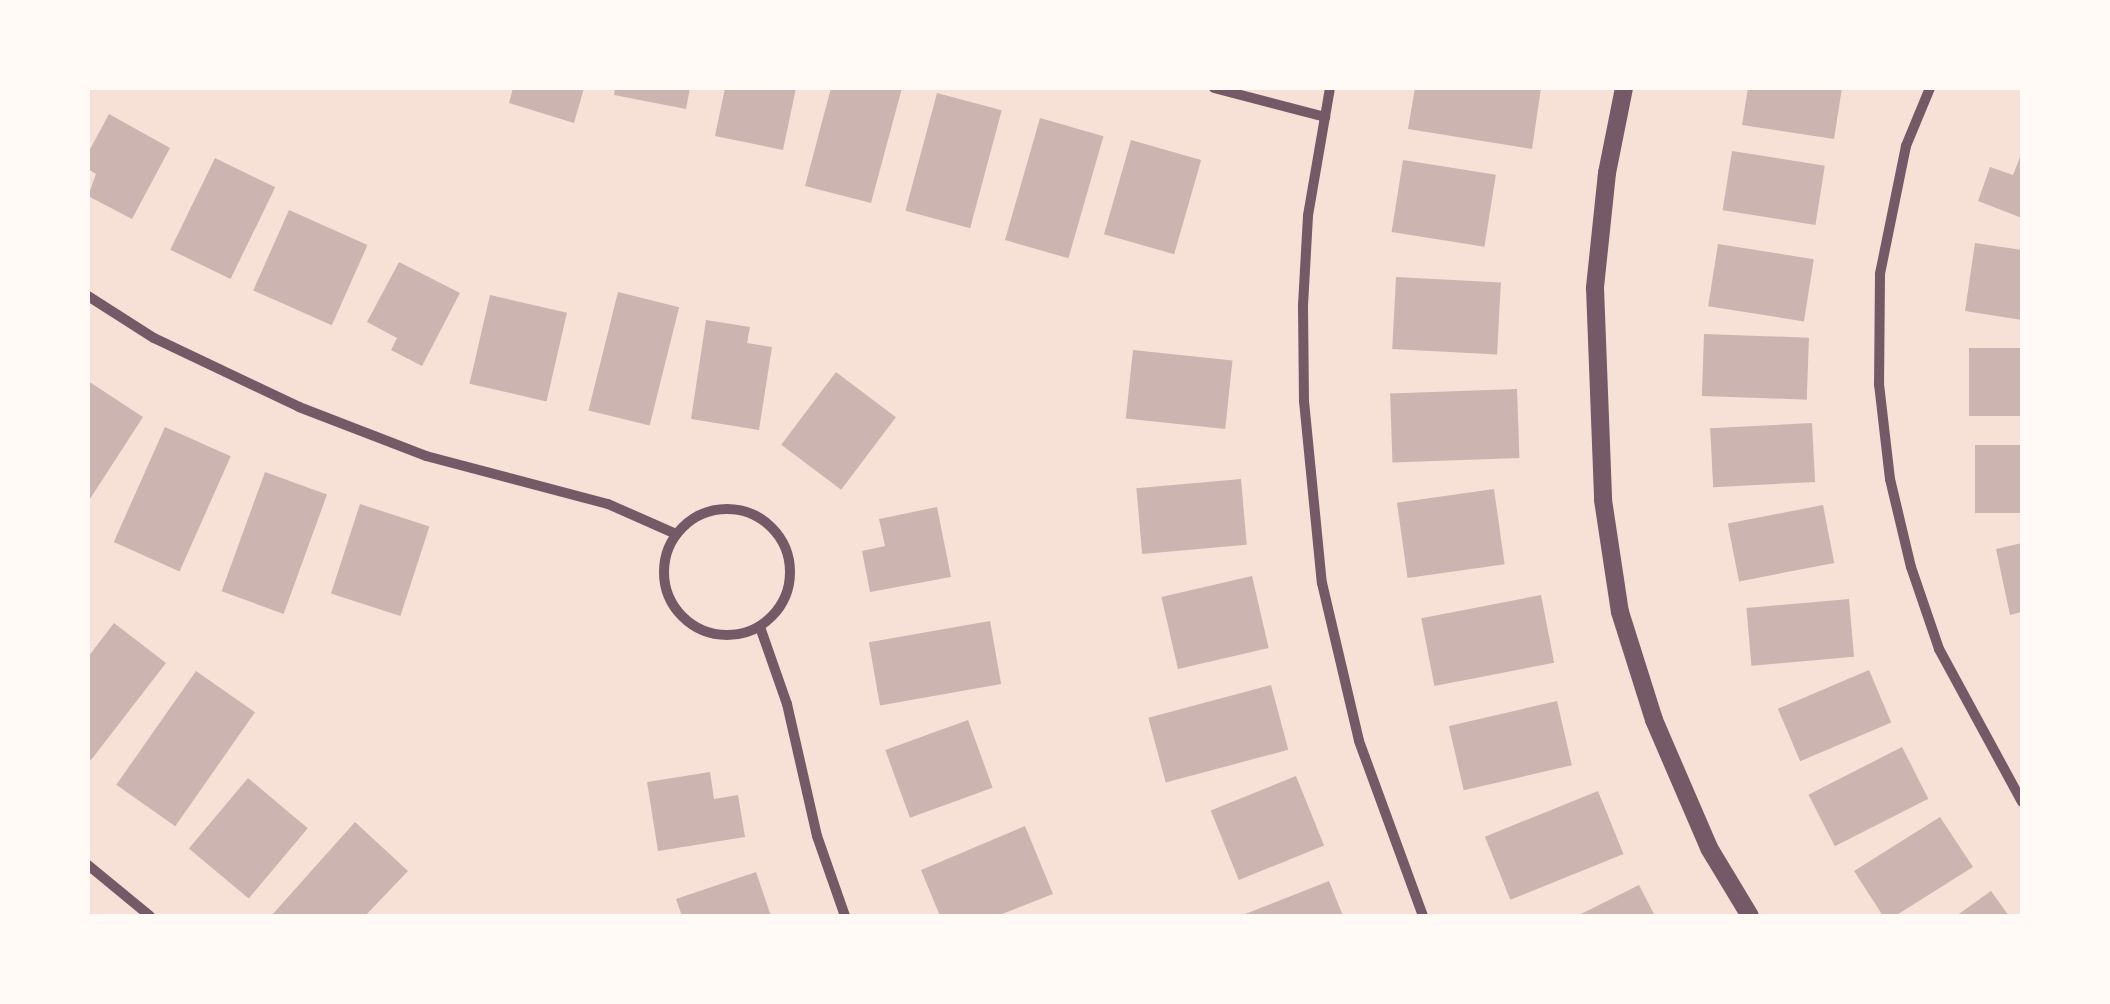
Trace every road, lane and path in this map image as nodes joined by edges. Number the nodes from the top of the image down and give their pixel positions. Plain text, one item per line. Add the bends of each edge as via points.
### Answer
1 (1214, 88) edge
2 (1330, 88) edge
3 (1624, 88) edge
4 (1930, 88) edge
5 (1325, 117) junction
6 (88, 296) edge
7 (676, 534) junction
8 (760, 627) junction
9 (2022, 802) edge
10 (88, 865) edge
11 (150, 916) edge
12 (845, 916) edge
13 (1423, 916) edge
14 (1750, 916) edge

1 - 5 street
2 - 5 street
3 - 14 street via 1595,288 1596,394 1620,612 1654,720 1709,848
4 - 9 street via 1906,146 1880,274 1879,384 1890,479 1939,649
5 - 13 street via 1308,216 1303,306 1304,401 1322,583 1359,741
6 - 7 street via 154,338 299,407 426,456 608,504
7 - 8 street via 663,568 680,615 720,636
7 - 8 street via 708,511 728,509 749,512 781,538 791,576 781,605
8 - 12 street
10 - 11 street

